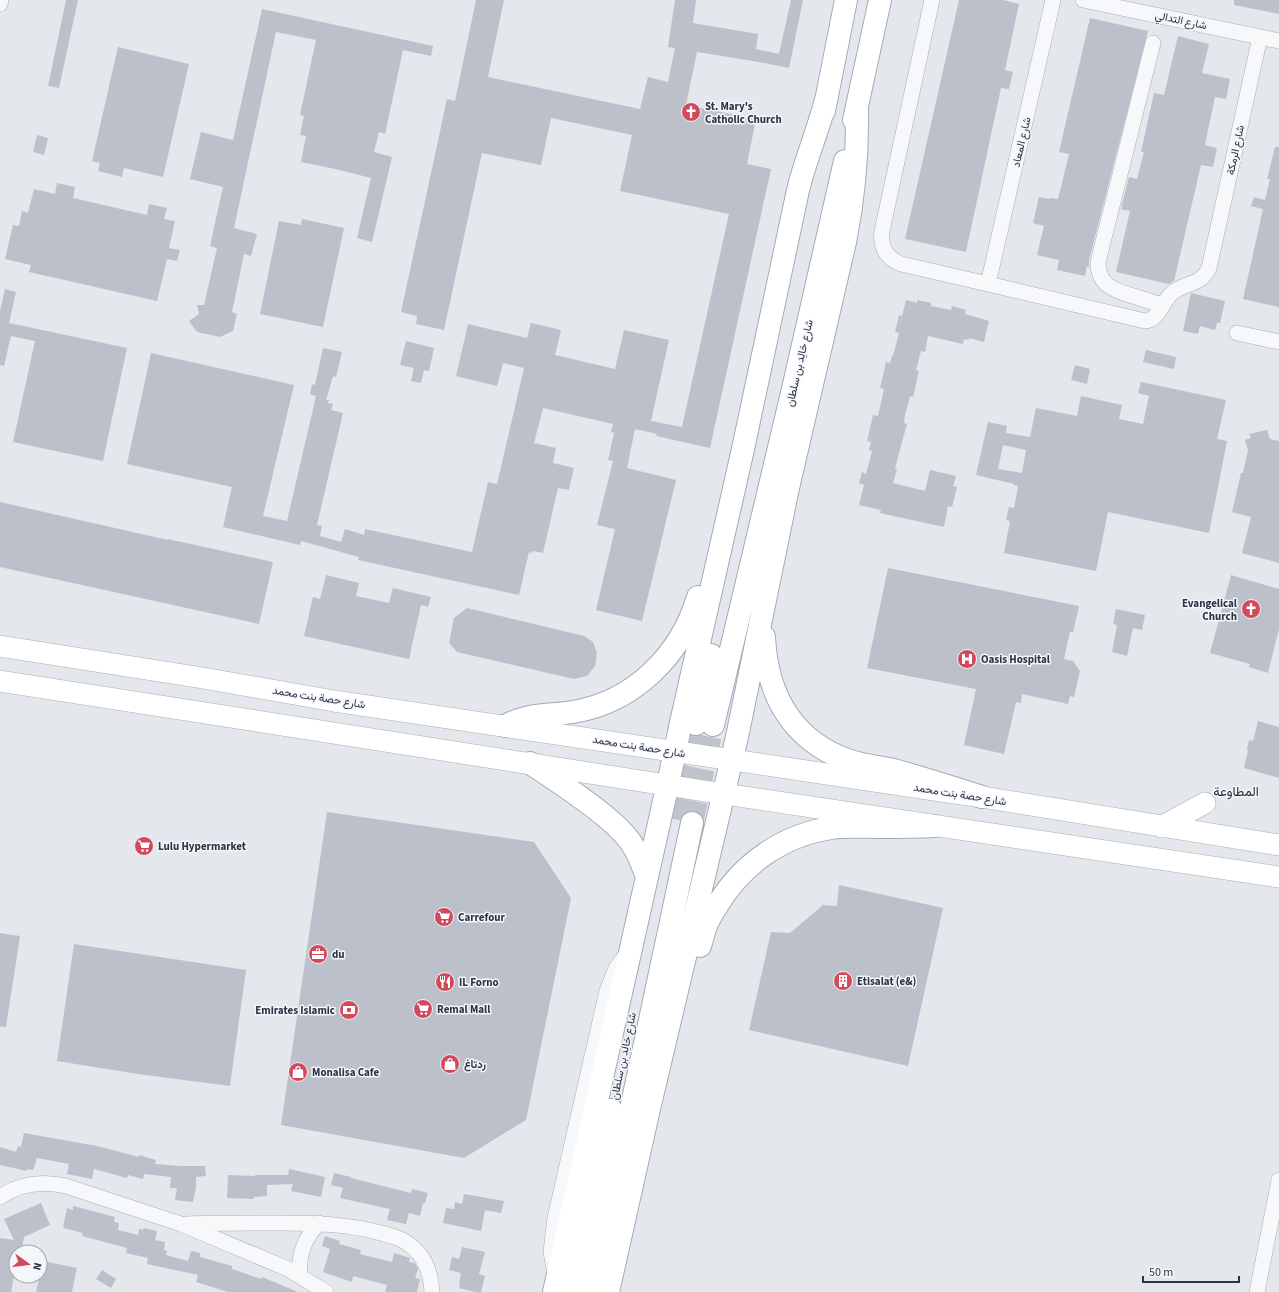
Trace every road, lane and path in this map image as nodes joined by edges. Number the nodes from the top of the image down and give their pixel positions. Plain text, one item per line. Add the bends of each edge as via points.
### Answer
1 (1, 0) edge
2 (846, 0) edge
3 (880, 0) edge
4 (932, 0) edge
5 (1053, 0) edge
6 (1083, 0) edge
7 (0, 4) edge
8 (1260, 37) junction
9 (1279, 41) edge
10 (1153, 43) dead end
11 (827, 96) junction
12 (857, 106) junction
13 (988, 284) junction
14 (1162, 305) junction
15 (1237, 333) dead end
16 (1279, 342) edge
17 (720, 549) junction
18 (763, 608) junction
19 (0, 646) edge
20 (0, 681) edge
21 (505, 726) junction
22 (675, 752) junction
23 (731, 760) junction
24 (530, 763) junction
25 (668, 785) junction
26 (724, 794) junction
27 (982, 798) junction
28 (1205, 803) dead end
29 (935, 826) junction
30 (1161, 827) junction
31 (1279, 845) edge
32 (647, 877) junction
33 (1279, 877) edge
34 (649, 1109) junction
35 (1279, 1180) edge
36 (0, 1197) edge
37 (243, 1223) junction
38 (319, 1223) junction
39 (181, 1224) junction
40 (238, 1248) junction
41 (300, 1276) junction
42 (561, 1288) edge
43 (326, 1292) edge
44 (432, 1292) edge
45 (592, 1292) edge
46 (608, 1292) edge
47 (1257, 1292) edge

1 - 7 street
2 - 11 main road, شارع خالِد بن سلطان
3 - 12 main road, شارع خالِد بن سلطان
4 - 13 street via 882,231 882,245 889,257 901,264
5 - 13 street, شارع المعاد
6 - 8 street, شارع التدالي
8 - 9 street, شارع التدالي
8 - 14 street, شارع الرمكة via 1210,264 1202,279 1179,288
10 - 14 street via 1098,267 1104,282 1114,290
11 - 12 main road, شارع خالِد بن سلطان via 791,294 705,725 792,393
11 - 17 main road via 798,190
12 - 18 main road via 856,164 850,216
13 - 14 street via 1145,321 1155,317
15 - 16 street
17 - 21 main road via 706,576 691,618 678,641 662,663 641,683 615,699 587,709 530,716
17 - 22 main road
18 - 23 main road
18 - 27 main road via 766,665 773,689 784,712 804,734 817,745 852,762 920,777
19 - 21 main road, شارع حصة بنت محمد
20 - 24 main road
21 - 22 main road, شارع حصة بنت محمد
22 - 23 main road, شارع حصة بنت محمد
22 - 25 main road
23 - 26 main road
23 - 27 main road, شارع حصة بنت محمد
24 - 25 main road
24 - 32 main road via 580,796 616,826 635,848
25 - 26 main road
25 - 32 main road
26 - 29 main road
26 - 34 main road
27 - 30 main road, شارع حصة بنت محمد
28 - 30 main road
29 - 33 main road
29 - 34 main road via 848,826 815,831 778,846 744,871 724,895 707,924 661,1079
30 - 31 main road, شارع حصة بنت محمد
32 - 42 main road
34 - 46 main road
35 - 47 street
36 - 39 street via 10,1190 28,1185 57,1184
37 - 38 street
37 - 39 street
37 - 40 street via 238,1236
38 - 41 street via 302,1248
38 - 44 street via 374,1231 404,1241 426,1263
39 - 40 street
40 - 41 street
41 - 43 street
42 - 45 main road, شارع خالِد بن سلطان via 683,821

